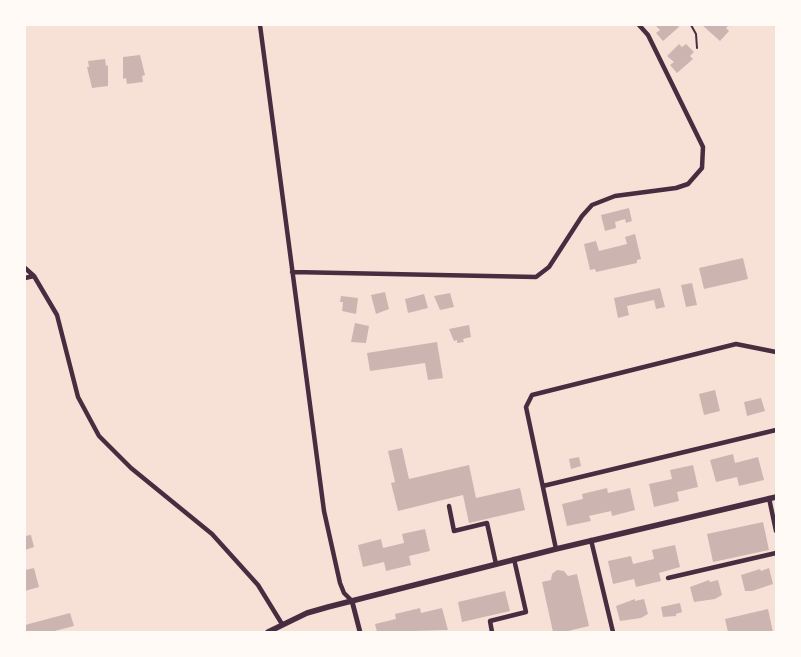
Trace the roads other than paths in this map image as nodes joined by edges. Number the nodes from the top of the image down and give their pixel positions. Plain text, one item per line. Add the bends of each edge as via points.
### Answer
1 (260, 25) edge
2 (639, 25) edge
3 (25, 268) edge
4 (292, 272) junction
5 (34, 276) junction
6 (25, 278) edge
7 (776, 352) edge
8 (776, 430) edge
9 (543, 486) junction
10 (776, 496) edge
11 (769, 498) junction
12 (449, 506) dead end
13 (776, 530) edge
14 (591, 540) junction
15 (556, 549) junction
16 (776, 552) edge
17 (514, 560) junction
18 (496, 564) junction
19 (668, 578) dead end
20 (352, 601) junction
21 (282, 624) junction
22 (268, 632) edge
23 (360, 632) edge
24 (492, 632) edge
25 (613, 632) edge

1 - 4 street
2 - 4 street via 648,35 703,147 702,168 688,184 614,196 592,205 548,267 536,277
3 - 5 street
4 - 20 street via 324,511 340,583
5 - 6 street
5 - 21 street via 57,316 78,396 99,436 131,468 212,534 258,585
7 - 9 street via 736,344 532,395 526,407
8 - 9 street
9 - 15 street
10 - 11 main road
11 - 13 street
11 - 14 main road
12 - 18 street via 454,531 487,523
14 - 15 main road
14 - 25 street
15 - 17 main road
16 - 19 street
17 - 18 main road
17 - 24 street via 526,612 490,621
18 - 20 main road
20 - 21 main road via 307,613
20 - 23 street
21 - 22 main road

